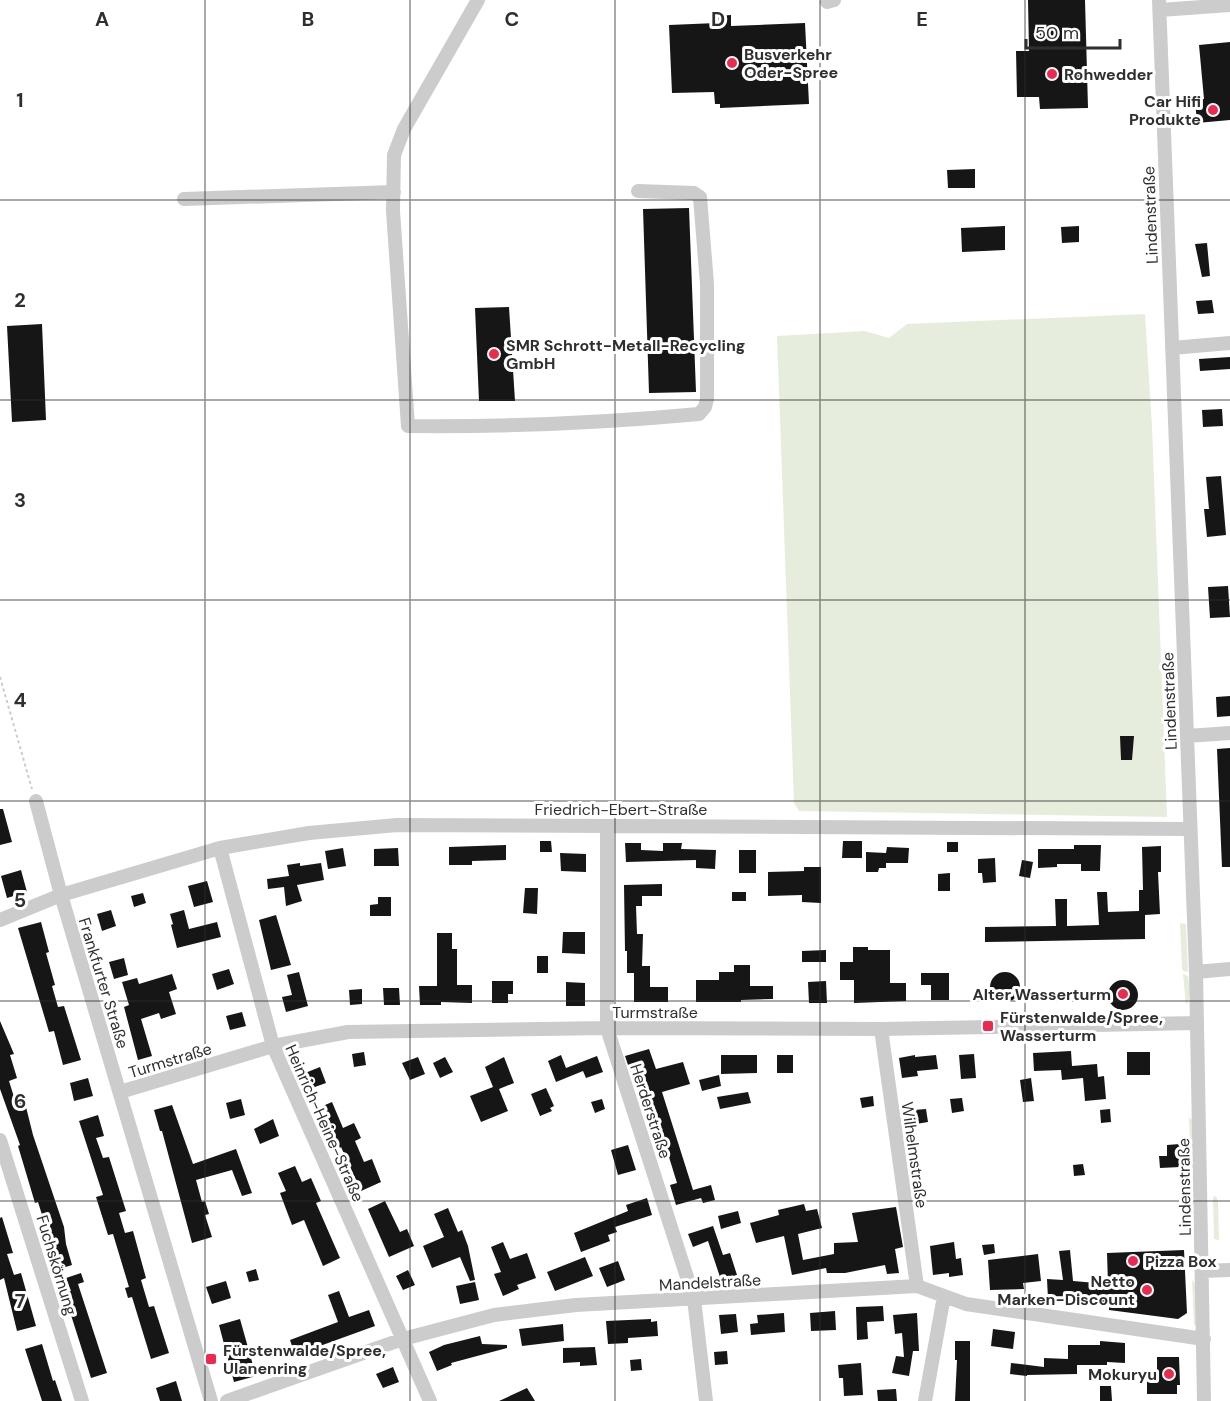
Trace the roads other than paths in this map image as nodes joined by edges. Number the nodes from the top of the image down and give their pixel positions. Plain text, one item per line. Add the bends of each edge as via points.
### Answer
1 (478, 0) edge
2 (1160, 5) edge
3 (1230, 5) edge
4 (638, 191) dead end
5 (394, 192) junction
6 (184, 199) dead end
7 (1230, 343) edge
8 (1172, 348) junction
9 (1230, 733) edge
10 (1187, 736) junction
11 (36, 801) road end
12 (608, 826) junction
13 (1190, 829) junction
14 (219, 848) junction
15 (60, 895) junction
16 (0, 920) edge
17 (1230, 969) edge
18 (1196, 972) junction
19 (1197, 1023) junction
20 (607, 1028) junction
21 (881, 1029) junction
22 (273, 1046) junction
23 (120, 1092) junction
24 (0, 1140) edge
25 (1202, 1270) junction
26 (1230, 1270) edge
27 (917, 1286) junction
28 (944, 1296) junction
29 (694, 1299) junction
30 (403, 1339) junction
31 (1204, 1339) junction
32 (82, 1401) edge
33 (212, 1401) edge
34 (227, 1401) edge
35 (430, 1401) edge
36 (706, 1401) edge
37 (926, 1401) edge
38 (1204, 1401) edge

1 - 5 street via 404,129 394,154
2 - 3 street
2 - 8 street, Lindenstraße
4 - 5 street via 694,193 700,197 707,284 707,387 705,407 699,414 408,426
5 - 6 street
7 - 8 street
8 - 10 street, Lindenstraße
9 - 10 street
10 - 13 street, Lindenstraße
11 - 15 street, Frankfurter Straße
12 - 13 street, Friedrich-Ebert-Straße
12 - 14 street, Friedrich-Ebert-Straße via 397,825 309,832
12 - 20 street, Herderstraße
13 - 18 street, Lindenstraße
14 - 15 street, Friedrich-Ebert-Straße
14 - 22 street, Heinrich-Heine-Straße
15 - 16 street, Friedrich-Ebert-Straße
15 - 23 street, Frankfurter Straße
17 - 18 street
18 - 19 street, Lindenstraße
19 - 21 street, Turmstraße
19 - 25 street, Lindenstraße
20 - 21 street, Turmstraße
20 - 22 street, Turmstraße via 348,1032
20 - 29 street, Herderstraße
21 - 27 street, Wilhelmstraße
22 - 23 street, Turmstraße
22 - 30 street, Heinrich-Heine-Straße
23 - 33 street, Frankfurter Straße
24 - 32 street, Fuchskörnung
25 - 26 street
25 - 31 street, Lindenstraße
27 - 28 street, Mandelstraße
27 - 29 street, Mandelstraße
28 - 31 street, Mandelstraße via 966,1304
28 - 37 street
29 - 30 street, Mandelstraße via 576,1305 494,1315
29 - 36 street, Herderstraße
30 - 34 street, Mandelstraße
30 - 35 street, Heinrich-Heine-Straße
31 - 38 street, Lindenstraße

